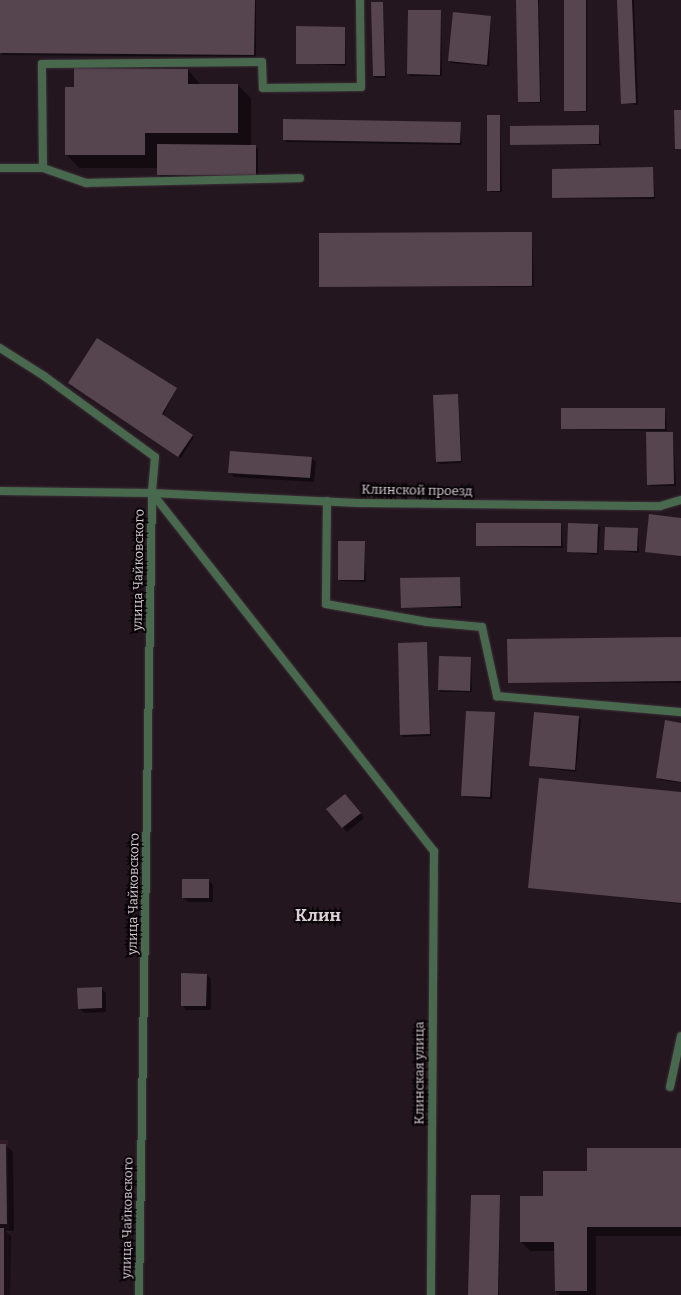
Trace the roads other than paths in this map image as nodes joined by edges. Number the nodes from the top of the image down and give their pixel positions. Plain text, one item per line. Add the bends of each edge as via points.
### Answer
1 (360, 0) edge
2 (0, 168) edge
3 (43, 168) junction
4 (300, 178) dead end
5 (0, 348) edge
6 (0, 491) edge
7 (152, 493) junction
8 (681, 500) edge
9 (327, 501) junction
10 (681, 712) edge
11 (681, 1036) edge
12 (670, 1086) dead end
13 (139, 1295) edge
14 (431, 1295) edge

1 - 3 street via 361,87 263,88 262,62 42,64
2 - 3 street
3 - 4 street via 86,183
5 - 7 street, улица Чайковского via 44,376 155,457
6 - 7 street, Клинской проезд
7 - 9 street, Клинской проезд
7 - 13 street, улица Чайковского
7 - 14 street, Клинская улица via 434,851
8 - 9 street, Клинской проезд via 660,506
9 - 10 street via 326,604 427,622 482,626 497,696
11 - 12 street

